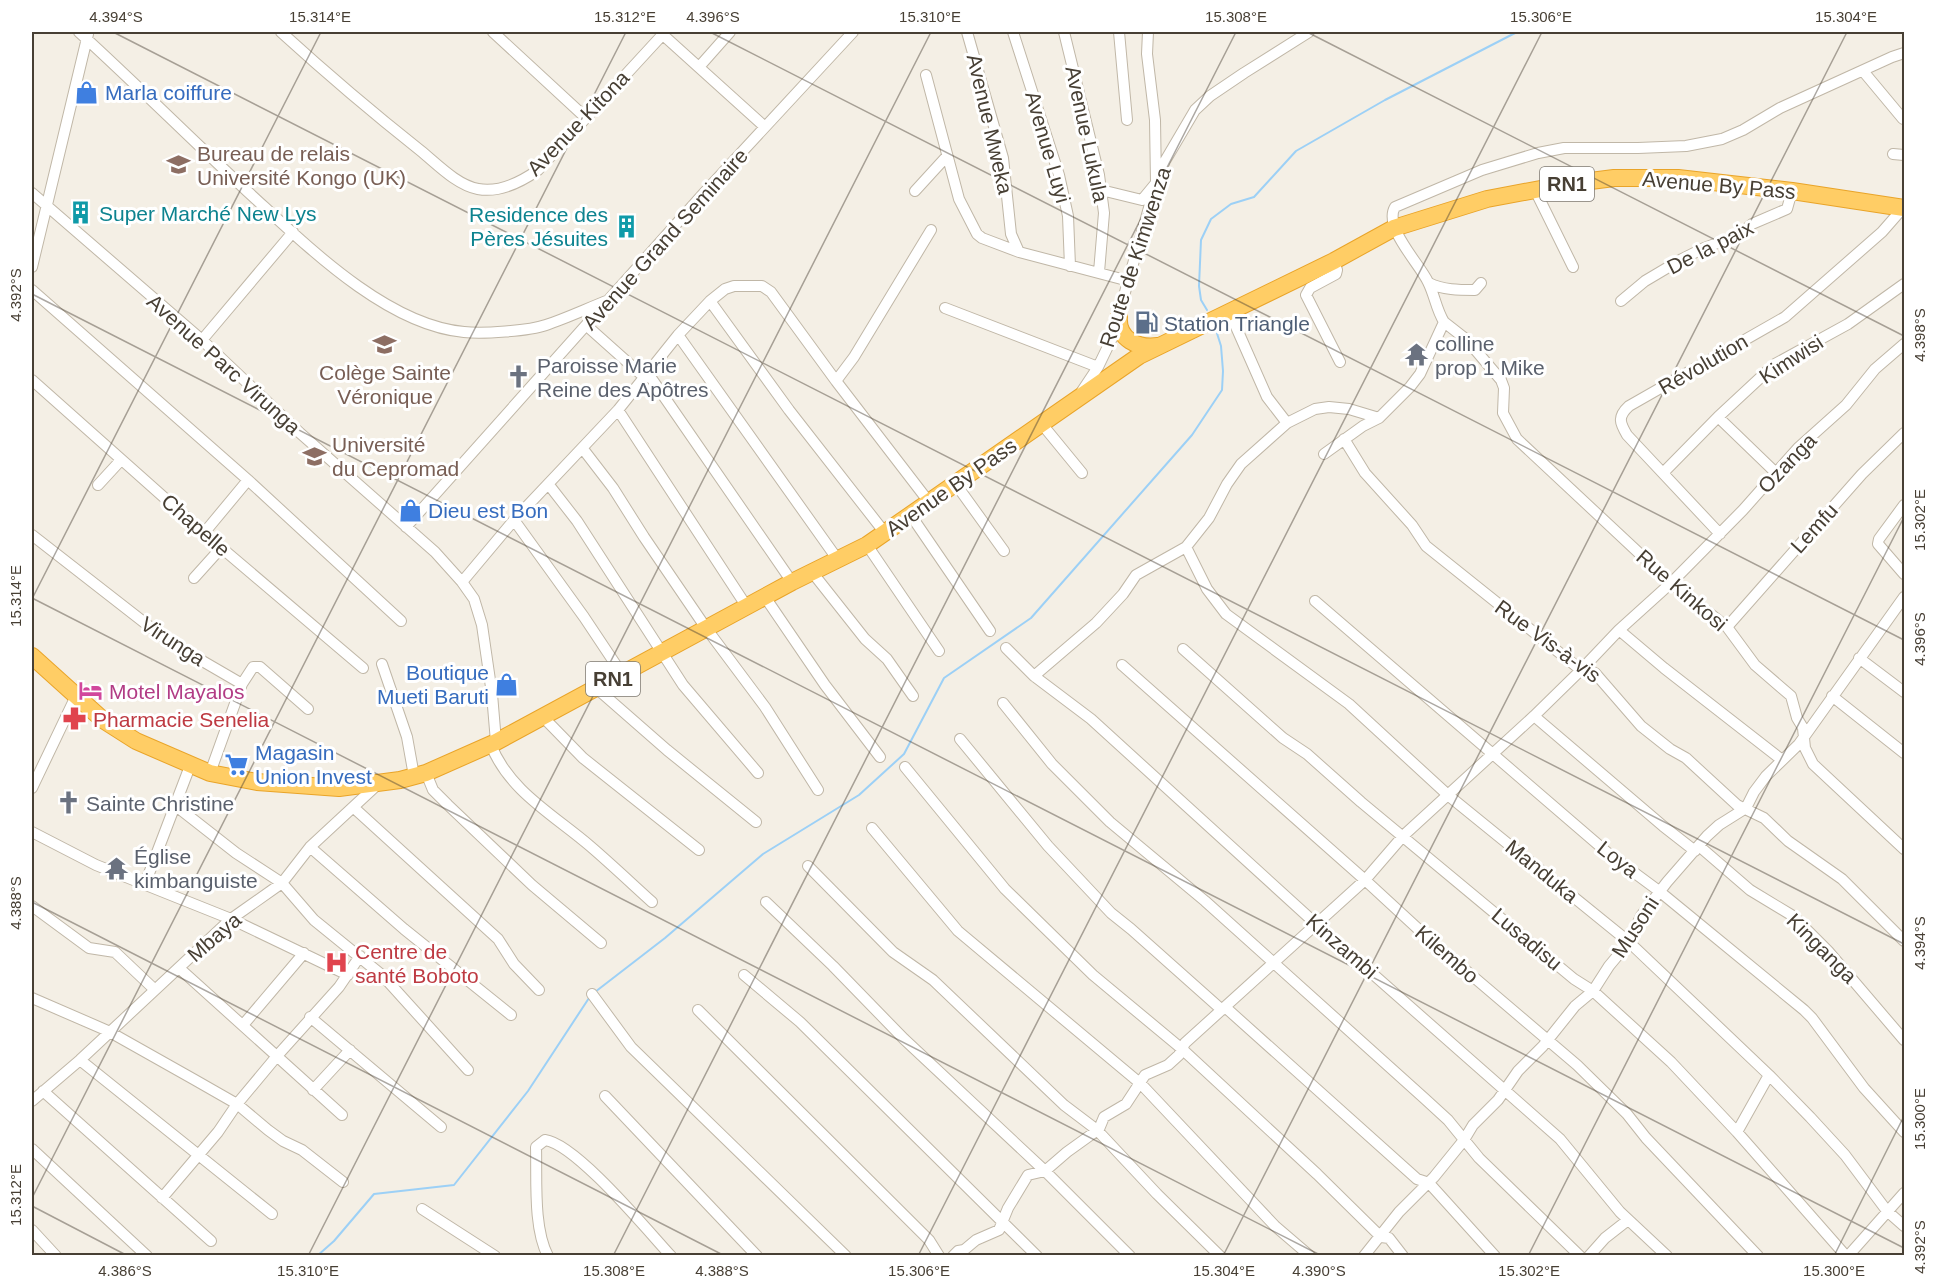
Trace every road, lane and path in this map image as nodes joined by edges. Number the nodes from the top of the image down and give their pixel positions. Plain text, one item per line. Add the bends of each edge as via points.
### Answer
1 (281, 32) edge
2 (493, 32) edge
3 (730, 32) edge
4 (853, 32) edge
5 (967, 32) edge
6 (1013, 32) edge
7 (1064, 32) edge
8 (1119, 32) edge
9 (1148, 32) edge
10 (1309, 32) edge
11 (664, 33) edge
12 (85, 34) edge
13 (1905, 53) edge
14 (699, 67) junction
15 (1863, 71) junction
16 (926, 75) dead end
17 (585, 117) junction
18 (1905, 119) edge
19 (1127, 120) dead end
20 (765, 127) junction
21 (1893, 154) dead end
22 (1905, 155) edge
23 (947, 156) junction
24 (1156, 183) junction
25 (1101, 190) junction
26 (1535, 190) junction
27 (915, 191) dead end
28 (1792, 191) junction
29 (32, 193) edge
30 (47, 206) junction
31 (1904, 208) edge
32 (1394, 228) junction
33 (931, 230) dead end
34 (293, 232) junction
35 (1019, 252) junction
36 (1334, 261) junction
37 (1070, 266) junction
38 (32, 267) edge
39 (1573, 267) dead end
40 (1099, 272) junction
41 (1129, 281) junction
42 (1429, 283) junction
43 (1481, 283) dead end
44 (1905, 284) edge
45 (32, 290) edge
46 (612, 298) junction
47 (710, 301) junction
48 (1621, 301) dead end
49 (945, 308) dead end
50 (1229, 311) junction
51 (1119, 317) junction
52 (1444, 322) junction
53 (587, 326) junction
54 (678, 335) junction
55 (202, 340) junction
56 (1905, 344) edge
57 (1162, 345) junction
58 (1340, 362) dead end
59 (1098, 367) junction
60 (645, 374) junction
61 (32, 381) edge
62 (836, 381) junction
63 (1076, 399) junction
64 (618, 410) junction
65 (1718, 417) junction
66 (1379, 418) junction
67 (1041, 423) junction
68 (1287, 423) junction
69 (1905, 433) edge
70 (1344, 439) junction
71 (583, 448) junction
72 (1324, 454) dead end
73 (122, 460) junction
74 (1775, 472) junction
75 (1082, 473) dead end
76 (1663, 473) junction
77 (248, 480) junction
78 (955, 483) junction
79 (98, 485) dead end
80 (549, 485) junction
81 (929, 502) junction
82 (1905, 505) edge
83 (910, 514) junction
84 (514, 520) junction
85 (406, 527) junction
86 (204, 533) junction
87 (885, 533) junction
88 (1720, 534) junction
89 (32, 535) edge
90 (867, 545) junction
91 (1186, 547) junction
92 (221, 548) junction
93 (1004, 551) dead end
94 (838, 560) junction
95 (812, 572) junction
96 (1905, 574) edge
97 (194, 578) dead end
98 (462, 582) junction
99 (792, 582) junction
100 (1671, 583) junction
101 (765, 597) junction
102 (1905, 597) edge
103 (1315, 601) dead end
104 (747, 607) junction
105 (401, 621) dead end
106 (1726, 627) junction
107 (706, 628) junction
108 (1619, 630) junction
109 (990, 631) dead end
110 (1006, 648) dead end
111 (1183, 649) dead end
112 (939, 651) dead end
113 (662, 653) junction
114 (32, 656) edge
115 (1859, 658) junction
116 (382, 664) dead end
117 (1122, 665) dead end
118 (363, 668) dead end
119 (1581, 670) junction
120 (622, 674) junction
121 (1034, 676) junction
122 (1905, 676) edge
123 (242, 684) junction
124 (596, 687) junction
125 (1900, 688) edge
126 (76, 696) junction
127 (913, 696) dead end
128 (1832, 696) junction
129 (1003, 703) dead end
130 (308, 709) dead end
131 (1534, 716) junction
132 (543, 717) junction
133 (1804, 738) junction
134 (960, 739) dead end
135 (494, 743) junction
136 (1493, 753) junction
137 (1905, 753) edge
138 (880, 757) dead end
139 (1782, 760) junction
140 (190, 766) junction
141 (905, 767) dead end
142 (210, 773) junction
143 (758, 773) dead end
144 (420, 775) junction
145 (378, 784) junction
146 (32, 788) edge
147 (818, 789) dead end
148 (1449, 796) junction
149 (176, 806) junction
150 (353, 807) junction
151 (1746, 808) junction
152 (756, 822) dead end
153 (872, 828) dead end
154 (32, 832) edge
155 (1404, 836) junction
156 (310, 847) junction
157 (1697, 848) junction
158 (1905, 849) edge
159 (699, 850) dead end
160 (808, 866) dead end
161 (1365, 880) junction
162 (282, 882) junction
163 (145, 884) junction
164 (1659, 891) junction
165 (652, 902) dead end
166 (766, 902) dead end
167 (32, 906) edge
168 (231, 919) junction
169 (1316, 924) junction
170 (1905, 940) edge
171 (1629, 942) junction
172 (601, 943) dead end
173 (304, 953) junction
174 (360, 956) junction
175 (1274, 962) junction
176 (179, 968) junction
177 (348, 975) junction
178 (744, 975) dead end
179 (154, 989) junction
180 (539, 990) dead end
181 (1593, 991) junction
182 (592, 994) dead end
183 (32, 998) edge
184 (1223, 1009) junction
185 (698, 1010) dead end
186 (511, 1015) dead end
187 (310, 1017) junction
188 (243, 1025) junction
189 (108, 1031) junction
190 (1548, 1039) junction
191 (1905, 1040) edge
192 (1182, 1049) junction
193 (350, 1050) junction
194 (277, 1056) junction
195 (80, 1060) junction
196 (468, 1070) dead end
197 (1769, 1075) junction
198 (1141, 1084) junction
199 (1505, 1089) junction
200 (313, 1090) junction
201 (43, 1091) junction
202 (605, 1096) dead end
203 (32, 1101) edge
204 (237, 1104) junction
205 (342, 1115) dead end
206 (441, 1127) dead end
207 (1097, 1130) junction
208 (1737, 1131) junction
209 (1905, 1132) edge
210 (1464, 1140) junction
211 (32, 1149) edge
212 (199, 1155) junction
213 (1045, 1171) junction
214 (343, 1182) dead end
215 (1429, 1183) junction
216 (1905, 1193) edge
217 (162, 1198) junction
218 (422, 1209) dead end
219 (1887, 1211) junction
220 (272, 1215) dead end
221 (1628, 1220) junction
222 (1002, 1223) junction
223 (1905, 1226) edge
224 (32, 1230) edge
225 (1381, 1237) junction
226 (211, 1241) dead end
227 (1577, 1255) edge
228 (56, 1256) edge
229 (147, 1256) edge
230 (495, 1256) edge
231 (548, 1256) edge
232 (670, 1256) edge
233 (757, 1256) edge
234 (846, 1256) edge
235 (939, 1256) edge
236 (953, 1256) edge
237 (1037, 1256) edge
238 (1130, 1256) edge
239 (1220, 1256) edge
240 (1310, 1256) edge
241 (1364, 1256) edge
242 (1403, 1256) edge
243 (1495, 1256) edge
244 (1589, 1256) edge
245 (1667, 1256) edge
246 (1758, 1256) edge
247 (1847, 1256) edge

1 - 17 street, Avenue Kitona via 380,119 457,180 477,189 494,190 525,179 538,170
2 - 17 street
3 - 14 street
4 - 20 street, Avenue Grand Seminaire
5 - 35 street, Avenue Mweka via 1003,158 1011,234
6 - 37 street, Avenue Luyi via 1059,175 1068,216
7 - 25 street, Avenue Lukula
8 - 19 street
9 - 24 street
10 - 24 street, Route de Kimwenza via 1214,93 1189,117
11 - 14 street
11 - 17 street, Avenue Kitona
12 - 30 street
12 - 34 street
13 - 15 street
14 - 20 street
15 - 18 street
15 - 32 street via 1714,141 1686,146 1564,148 1482,170 1395,207
16 - 23 street
20 - 46 street, Avenue Grand Seminaire
21 - 22 street
23 - 27 street
23 - 35 street via 958,199 977,234
24 - 25 street via 1142,200
24 - 41 street, Route de Kimwenza
25 - 40 street, Avenue Lukula via 1104,213
26 - 28 highway, Avenue By Pass / RN1 via 1654,176
26 - 32 highway, Avenue By Pass / RN1 via 1487,199
26 - 39 street
28 - 31 highway, Avenue By Pass / RN1
28 - 48 street, De la paix via 1787,209 1682,259
29 - 30 street, Avenue Parc Virunga
30 - 38 street
30 - 55 street, Avenue Parc Virunga
31 - 76 street, Révolution via 1785,317 1624,410 1620,422 1627,435
32 - 36 highway, Avenue By Pass / RN1
32 - 42 street
33 - 62 street via 855,357
34 - 46 street via 381,301 432,326 492,332 544,326
34 - 55 street
35 - 37 street
36 - 50 highway, Avenue By Pass / RN1
36 - 58 street via 1336,274 1310,288 1306,295
37 - 40 street
40 - 41 street
41 - 51 street, Route de Kimwenza
42 - 43 street via 1465,290 1475,290
42 - 52 street
44 - 65 street, Kimwisi via 1848,324 1775,364
45 - 77 street
46 - 53 street, Avenue Grand Seminaire
47 - 54 street
47 - 62 street via 734,286 762,286 771,292
47 - 87 street
49 - 59 street
50 - 57 highway, Avenue By Pass / RN1
50 - 68 street via 1267,397
51 - 57 highway via 1122,332 1134,344 1146,348
51 - 59 street, Route de Kimwenza
52 - 66 street via 1420,374
52 - 100 street, Rue Kinkosi via 1467,340 1493,370 1504,388 1503,413 1517,439
53 - 60 street
53 - 85 street, Avenue Grand Seminaire
54 - 60 street
54 - 94 street
55 - 85 street, Avenue Parc Virunga
56 - 74 street, Ozanga via 1875,369 1846,405
57 - 63 highway, Avenue By Pass / RN1
59 - 63 street, Route de Kimwenza
60 - 64 street
60 - 99 street
61 - 73 street, Chapelle
62 - 81 street
63 - 67 highway, Avenue By Pass / RN1
64 - 71 street
64 - 104 street
65 - 74 street
65 - 76 street, Kimwisi
66 - 68 street via 1329,407 1315,409
66 - 70 street
67 - 75 street
67 - 78 highway, Avenue By Pass / RN1
68 - 91 street via 1241,464
69 - 106 street, Lemfu via 1862,474
70 - 72 street
70 - 119 street, Rue Vis-à-vis via 1365,473 1426,546
71 - 80 street
71 - 107 street
73 - 79 street
73 - 86 street, Chapelle
74 - 88 street, Ozanga
76 - 88 street, Révolution
77 - 86 street
77 - 105 street
78 - 81 highway, Avenue By Pass / RN1
78 - 93 street
80 - 84 street
80 - 113 street via 578,520
81 - 83 highway, Avenue By Pass / RN1
82 - 96 street via 1878,544
83 - 87 highway, Avenue By Pass / RN1
83 - 109 street
84 - 98 street
84 - 120 street
85 - 98 street, Avenue Parc Virunga
86 - 92 street, Chapelle
87 - 90 highway, Avenue By Pass / RN1
88 - 100 street, Ozanga
89 - 123 street, Virunga via 168,642
90 - 94 highway, Avenue By Pass / RN1
90 - 112 street
91 - 121 street via 1136,575 1096,623
91 - 148 street, Manduka via 1207,589 1226,614 1348,704
92 - 97 street
92 - 118 street, Chapelle
94 - 95 highway, Avenue By Pass / RN1
95 - 99 highway, Avenue By Pass / RN1
95 - 127 street via 865,639 887,659
98 - 135 street, Avenue Parc Virunga via 474,599 482,625
99 - 101 highway, Avenue By Pass / RN1
100 - 106 street, Rue Kinkosi
100 - 108 street, Ozanga
101 - 104 highway, Avenue By Pass / RN1
101 - 138 street
102 - 115 street, Musoni
103 - 136 street, Loya
104 - 107 highway, Avenue By Pass / RN1
106 - 133 street, Rue Kinkosi via 1755,665 1791,696
107 - 113 highway, Avenue By Pass / RN1
107 - 147 street via 765,707
108 - 119 street, Ozanga
108 - 139 street
110 - 121 street, Kinzambi
111 - 155 street, Lusadisu via 1283,738
113 - 120 highway, Avenue By Pass / RN1
113 - 143 street via 683,686
114 - 126 highway, Avenue By Pass / RN1
115 - 125 street
115 - 128 street, Musoni
116 - 144 street
117 - 161 street, Kilembo
119 - 131 street, Ozanga
119 - 151 street, Rue Vis-à-vis via 1595,673 1641,726 1686,758 1737,805
120 - 124 highway, Avenue By Pass / RN1
121 - 169 street, Kinzambi via 1091,719
122 - 125 street
123 - 130 street via 253,667 261,667
123 - 142 street
124 - 132 highway, Avenue By Pass / RN1
124 - 152 street
126 - 140 highway, Avenue By Pass / RN1 via 136,741
126 - 146 street
128 - 133 street, Musoni
128 - 137 street
129 - 175 street via 1052,764 1110,822
131 - 136 street, Ozanga
131 - 157 street, Kinganga via 1654,819
132 - 135 highway, Avenue By Pass / RN1
132 - 159 street via 584,758
133 - 139 street, Musoni
133 - 158 street, Rue Kinkosi via 1814,764
134 - 184 street via 1048,846 1111,913
135 - 144 highway, Avenue By Pass / RN1
135 - 165 street via 507,773 524,793
136 - 148 street, Ozanga
136 - 164 street, Loya via 1609,854
139 - 151 street, Musoni via 1754,792
140 - 142 highway, Avenue By Pass / RN1
140 - 149 street
141 - 192 street via 1005,889 1093,975
142 - 145 highway, Avenue By Pass / RN1 via 257,783 327,788
144 - 145 highway, Avenue By Pass / RN1
144 - 172 street via 532,885
145 - 150 street, Mbaya
148 - 155 street, Ozanga
148 - 171 street, Manduka
149 - 162 street via 236,853
149 - 163 street
150 - 156 street, Mbaya
150 - 180 street via 498,939 514,964
151 - 157 street, Musoni via 1719,825
151 - 170 street, Rue Vis-à-vis via 1842,879
153 - 198 street via 958,931
154 - 163 street via 96,865
155 - 161 street, Ozanga
155 - 181 street, Lusadisu
156 - 162 street, Mbaya
156 - 186 street
157 - 164 street, Musoni
157 - 191 street, Kinganga via 1750,890 1793,916
160 - 207 street via 893,952 933,980 1064,1105
161 - 169 street, Ozanga
161 - 190 street, Kilembo
162 - 168 street, Mbaya
162 - 174 street via 314,920
163 - 168 street
164 - 171 street, Musoni
164 - 209 street, Loya via 1804,1010 1864,1088
166 - 213 street
167 - 179 street via 89,948 115,952
168 - 173 street
168 - 176 street, Mbaya
169 - 175 street, Ozanga
169 - 199 street, Kinzambi
171 - 181 street, Musoni
171 - 197 street, Manduka
173 - 177 street
173 - 188 street
174 - 177 street
174 - 196 street
175 - 184 street, Ozanga
175 - 210 street via 1448,1120
176 - 179 street, Mbaya
176 - 188 street
177 - 187 street
178 - 222 street via 800,1022
179 - 189 street, Mbaya
181 - 190 street, Musoni via 1575,1005
181 - 208 street, Lusadisu via 1671,1062
182 - 234 street via 631,1047
183 - 189 street
184 - 192 street, Ozanga
184 - 215 street via 1418,1179
185 - 235 street via 929,1240
187 - 193 street
187 - 194 street
188 - 194 street
189 - 195 street, Mbaya
189 - 204 street
190 - 199 street, Musoni
190 - 246 street, Kilembo via 1627,1114
192 - 198 street, Ozanga via 1168,1065 1145,1075
192 - 225 street
193 - 200 street
193 - 206 street
194 - 200 street
194 - 204 street
195 - 201 street, Mbaya
195 - 212 street
197 - 208 street
197 - 219 street, Manduka via 1845,1155
198 - 207 street, Ozanga via 1124,1107 1104,1117
198 - 240 street via 1275,1226
199 - 210 street, Musoni
199 - 221 street, Kinzambi via 1560,1139
200 - 205 street
201 - 203 street, Mbaya
201 - 217 street
202 - 233 street
204 - 212 street
204 - 214 street via 267,1130 302,1150
207 - 213 street, Ozanga
207 - 239 street
208 - 247 street, Lusadisu
210 - 215 street, Musoni
210 - 227 street
211 - 229 street
212 - 217 street
212 - 220 street
213 - 222 street, Ozanga via 1028,1175
213 - 238 street
215 - 225 street, Musoni via 1399,1212
215 - 243 street
216 - 219 street
217 - 226 street
218 - 230 street
219 - 223 street
219 - 247 street
221 - 244 street
221 - 245 street, Kinzambi
222 - 236 street via 994,1233
222 - 237 street
224 - 228 street
225 - 241 street, Musoni
225 - 242 street via 1389,1238
231 - 232 street via 539,1223 536,1147 545,1140 572,1155 598,1177

